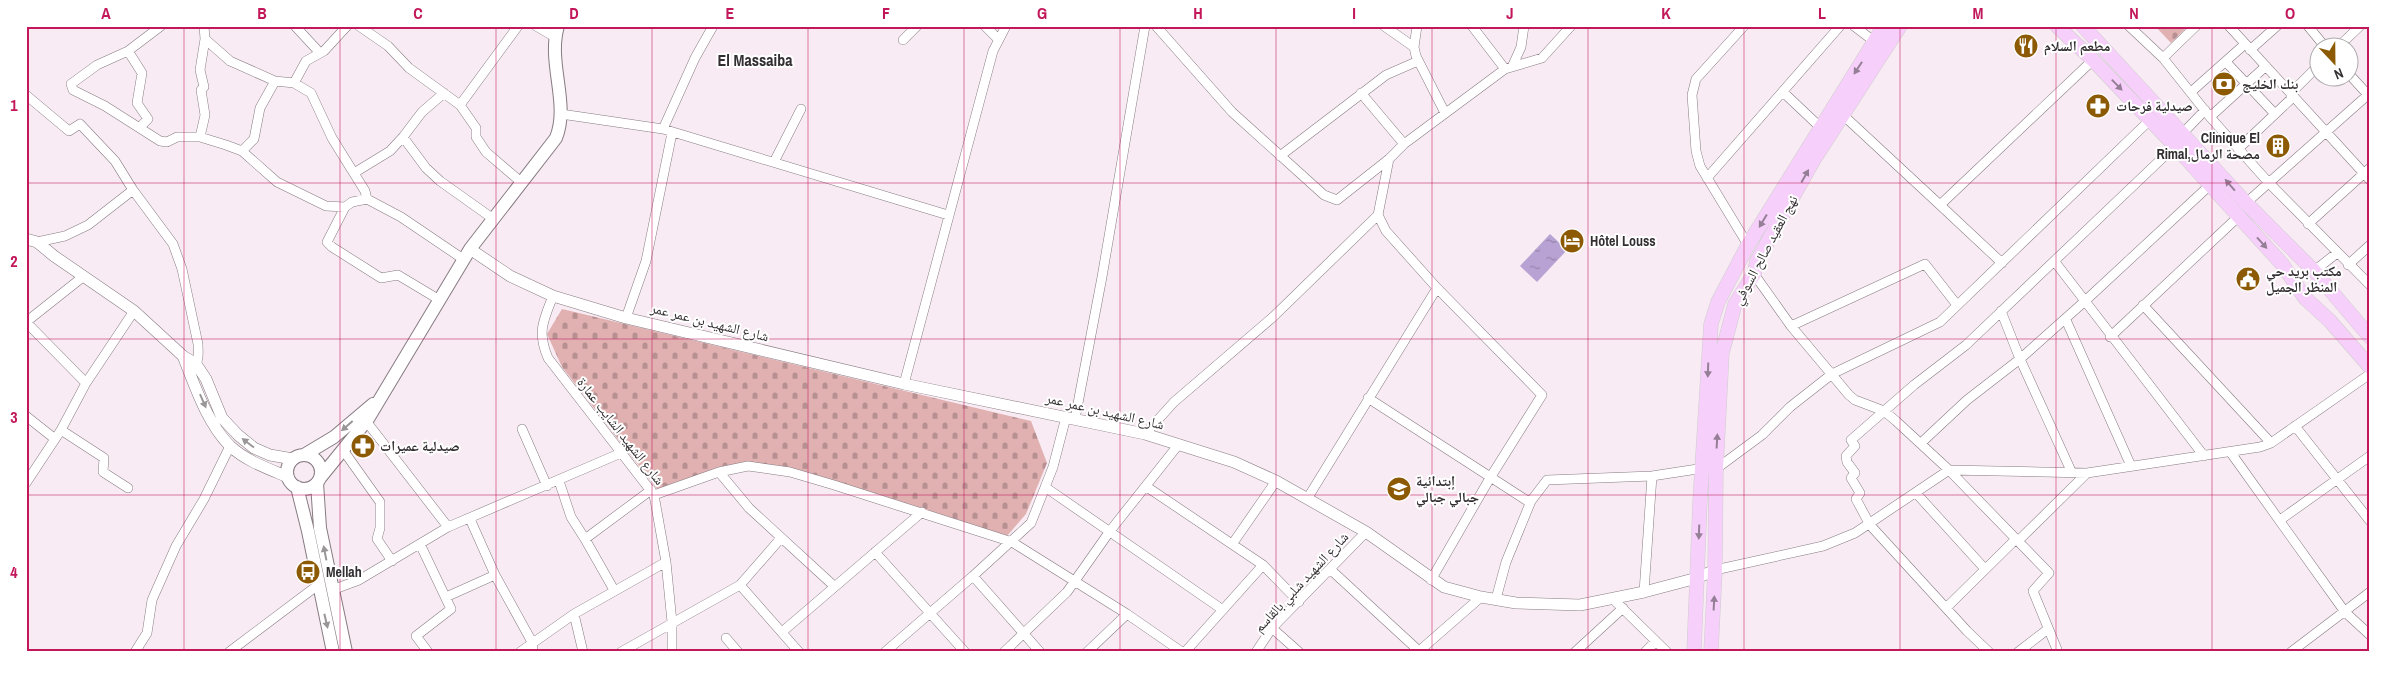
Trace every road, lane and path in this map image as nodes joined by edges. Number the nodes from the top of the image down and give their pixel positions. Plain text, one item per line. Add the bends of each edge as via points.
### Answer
1 (161, 26) edge
2 (204, 26) edge
3 (295, 26) edge
4 (347, 26) edge
5 (359, 26) edge
6 (518, 26) edge
7 (536, 26) edge
8 (713, 26) edge
9 (917, 26) edge
10 (985, 26) edge
11 (1006, 26) edge
12 (1145, 26) edge
13 (1156, 26) edge
14 (1384, 26) edge
15 (1417, 26) edge
16 (1472, 26) edge
17 (1524, 26) edge
18 (1571, 26) edge
19 (1840, 26) edge
20 (1854, 26) edge
21 (1884, 26) edge
22 (1900, 26) edge
23 (2057, 26) edge
24 (2084, 26) edge
25 (2129, 26) edge
26 (2196, 26) edge
27 (2229, 26) edge
28 (2277, 26) edge
29 (2308, 26) edge
30 (2360, 26) edge
31 (1739, 28) edge
32 (556, 31) edge
33 (2318, 38) edge
34 (2348, 38) edge
35 (205, 39) junction
36 (998, 39) junction
37 (902, 40) dead end
38 (1875, 42) junction
39 (1414, 47) junction
40 (2248, 47) junction
41 (128, 51) junction
42 (320, 53) junction
43 (2163, 58) junction
44 (2093, 60) junction
45 (1418, 61) junction
46 (2226, 62) junction
47 (2266, 66) junction
48 (1508, 68) junction
49 (2308, 76) edge
50 (275, 81) junction
51 (294, 83) junction
52 (2358, 83) edge
53 (2247, 84) junction
54 (1783, 92) junction
55 (2191, 92) junction
56 (444, 93) junction
57 (1361, 93) junction
58 (2291, 93) junction
59 (2369, 95) edge
60 (26, 96) edge
61 (460, 105) junction
62 (801, 109) dead end
63 (1444, 113) junction
64 (561, 114) junction
65 (2207, 114) junction
66 (2275, 114) junction
67 (1843, 115) junction
68 (2151, 119) junction
69 (140, 127) junction
70 (1820, 127) junction
71 (663, 129) junction
72 (672, 132) junction
73 (2327, 132) junction
74 (2183, 133) junction
75 (200, 137) junction
76 (403, 138) junction
77 (1404, 144) junction
78 (2175, 146) junction
79 (2238, 149) junction
80 (242, 151) junction
81 (1280, 156) junction
82 (1389, 159) junction
83 (774, 162) junction
84 (354, 173) junction
85 (2368, 174) edge
86 (1707, 178) junction
87 (521, 182) junction
88 (2269, 183) junction
89 (2210, 185) junction
90 (132, 190) junction
91 (367, 199) junction
92 (2246, 203) junction
93 (1940, 205) junction
94 (344, 207) junction
95 (948, 215) junction
96 (1378, 215) junction
97 (2238, 217) junction
98 (492, 218) junction
99 (2308, 224) junction
100 (32, 240) edge
101 (1748, 245) junction
102 (2370, 245) edge
103 (467, 254) junction
104 (2337, 254) junction
105 (2055, 262) junction
106 (2002, 263) junction
107 (2348, 265) junction
108 (2314, 271) junction
109 (1754, 274) junction
110 (84, 276) junction
111 (2370, 285) edge
112 (1438, 288) junction
113 (553, 296) junction
114 (438, 299) junction
115 (2085, 302) junction
116 (1957, 304) junction
117 (2143, 305) junction
118 (134, 311) junction
119 (2001, 311) junction
120 (626, 318) junction
121 (2066, 320) junction
122 (26, 322) edge
123 (1791, 326) junction
124 (2110, 337) junction
125 (2370, 337) edge
126 (2020, 359) junction
127 (192, 367) junction
128 (2370, 367) edge
129 (1832, 374) junction
130 (2370, 374) edge
131 (86, 383) junction
132 (904, 384) junction
133 (384, 394) junction
134 (1368, 398) junction
135 (1884, 411) junction
136 (26, 416) edge
137 (1071, 418) junction
138 (366, 421) junction
139 (2295, 426) junction
140 (522, 429) dead end
141 (61, 430) junction
142 (1146, 434) junction
143 (55, 439) junction
144 (1921, 443) junction
145 (2271, 443) junction
146 (1179, 444) junction
147 (230, 446) junction
148 (343, 450) junction
149 (621, 453) junction
150 (2231, 453) junction
151 (2204, 456) junction
152 (2370, 456) edge
153 (299, 457) junction
154 (2131, 466) junction
155 (1710, 469) junction
156 (1949, 470) junction
157 (719, 472) junction
158 (2072, 473) junction
159 (2087, 473) junction
160 (1652, 476) junction
161 (288, 477) junction
162 (1490, 478) junction
163 (2337, 479) junction
164 (319, 480) junction
165 (558, 481) junction
166 (1276, 481) junction
167 (26, 483) edge
168 (547, 486) junction
169 (1045, 487) junction
170 (1147, 487) junction
171 (128, 488) dead end
172 (297, 488) junction
173 (652, 492) junction
174 (1916, 493) junction
175 (1307, 499) junction
176 (1531, 501) junction
177 (922, 512) junction
178 (470, 519) junction
179 (2280, 520) junction
180 (2370, 521) edge
181 (1870, 525) junction
182 (448, 528) junction
183 (1110, 531) junction
184 (1366, 532) junction
185 (781, 538) junction
186 (585, 539) junction
187 (2017, 540) junction
188 (1012, 542) junction
189 (1233, 543) junction
190 (420, 544) junction
191 (875, 552) junction
192 (392, 561) junction
193 (666, 562) junction
194 (1263, 565) junction
195 (1985, 569) junction
196 (1332, 570) junction
197 (1715, 570) junction
198 (495, 575) junction
199 (973, 576) junction
200 (1697, 578) junction
201 (1074, 580) junction
202 (1431, 580) junction
203 (318, 585) junction
204 (740, 585) junction
205 (834, 586) junction
206 (332, 590) junction
207 (614, 590) junction
208 (1644, 592) junction
209 (2370, 592) edge
210 (446, 597) junction
211 (1481, 597) junction
212 (1496, 599) junction
213 (1613, 599) junction
214 (1299, 602) junction
215 (1623, 608) junction
216 (1946, 608) junction
217 (1223, 610) junction
218 (929, 612) junction
219 (2345, 612) junction
220 (574, 614) junction
221 (1127, 614) junction
222 (672, 622) junction
223 (1272, 628) junction
224 (2048, 629) junction
225 (782, 632) junction
226 (1025, 633) junction
227 (2370, 635) edge
228 (726, 638) dead end
229 (1656, 641) junction
230 (532, 647) edge
231 (798, 651) edge
232 (1419, 651) edge
233 (135, 652) edge
234 (229, 652) edge
235 (333, 652) edge
236 (346, 652) edge
237 (428, 652) edge
238 (520, 652) edge
239 (583, 652) edge
240 (621, 652) edge
241 (672, 652) edge
242 (738, 652) edge
243 (885, 652) edge
244 (965, 652) edge
245 (1004, 652) edge
246 (1040, 652) edge
247 (1087, 652) edge
248 (1184, 652) edge
249 (1256, 652) edge
250 (1299, 652) edge
251 (1575, 652) edge
252 (1645, 652) edge
253 (1667, 652) edge
254 (1694, 652) edge
255 (1711, 652) edge
256 (1989, 652) edge
257 (2018, 652) edge
258 (2058, 652) edge
259 (2291, 652) edge

1 - 41 street
2 - 35 street
3 - 42 street
4 - 42 street
5 - 56 street
6 - 61 street
7 - 32 street
8 - 71 street
9 - 37 street
10 - 36 street
11 - 36 street
12 - 137 street via 1102,277
13 - 81 street via 1232,112
14 - 39 street
15 - 39 street
16 - 48 street
17 - 48 street via 1521,47
18 - 48 street via 1542,58
19 - 54 street
20 - 38 street
21 - 38 main road, نهج العقيد صالح السوفي
22 - 67 main road, نهج العقيد صالح السوفي
23 - 44 main road
24 - 74 main road
25 - 43 street
26 - 43 street
27 - 40 street
28 - 40 street
29 - 33 street
30 - 34 street
31 - 86 street via 1696,79 1692,95 1696,151
32 - 64 main road
35 - 50 street via 230,61
35 - 75 street via 200,70 206,115
36 - 95 street
38 -> 70 main road, نهج العقيد صالح السوفي
39 - 45 street
40 - 46 street
40 - 47 street
41 - 69 street via 142,73 137,103 148,119
41 - 69 street via 98,65 70,84 73,90
42 - 51 street via 306,61
43 - 55 street
44 -> 68 main road
44 - 93 street
45 - 57 street via 1386,75
45 - 63 street
46 - 53 street
46 - 55 street
47 - 53 street
47 - 58 street
48 - 63 street
49 - 58 street
50 - 51 street
50 - 80 street via 260,108 254,139
51 - 84 street via 315,98 321,119
52 - 59 street
53 - 65 street
53 - 66 street
54 - 70 street
54 - 86 street
55 - 65 street
56 - 61 street
56 - 76 street via 422,112
57 - 77 street
57 - 81 street
58 - 66 street via 2291,99
58 - 73 street
59 - 73 street
60 - 90 street via 69,131 80,124 114,161
61 - 87 street via 476,128 476,137 486,152
62 - 83 street
63 - 77 street
64 - 71 street
64 - 87 main road via 556,138
65 - 74 street
65 - 79 street
66 - 79 street
67 - 93 street
109 -> 67 main road, نهج العقيد صالح السوفي via 1762,252
68 - 78 main road
68 - 106 street
69 - 75 street via 160,141
70 -> 101 main road, نهج العقيد صالح السوفي
71 - 72 street
72 - 83 street
72 - 120 street via 646,261
73 - 85 street
73 - 88 street
92 -> 74 main road
75 - 80 street
76 - 84 street
76 - 98 street via 440,181
77 - 82 street
78 - 89 main road
78 - 105 street
79 - 88 street
80 - 94 street via 276,182 326,206
81 - 82 street via 1324,195 1337,200
82 - 96 street
83 - 95 street
84 - 91 street
85 - 99 street
86 - 101 street
87 - 98 main road
88 - 92 street
88 - 99 street
89 - 97 main road
89 - 115 street
90 - 100 street via 88,225 66,236
90 - 127 street via 173,244 182,268 198,344
91 - 94 street
91 - 103 street
92 - 108 main road
93 - 106 street
94 - 114 street via 327,242 332,247 381,278 398,275
95 - 132 street
96 - 112 street via 1386,231
96 - 142 street via 1273,317 1174,402
97 - 117 street
97 -> 128 main road via 2282,264 2305,298
98 - 103 main road
99 - 104 street
100 - 110 street
101 -> 155 main road, نهج العقيد صالح السوفي via 1718,302 1711,324
102 - 107 street
103 - 113 street, شارع الشهيد بن عمر عمر
103 - 114 main road
104 - 107 street
104 - 108 street
105 - 115 street
105 - 119 street
106 - 116 street
107 - 111 street
108 - 125 main road
109 - 123 street
155 -> 109 main road, نهج العقيد صالح السوفي via 1722,353 1735,304
110 - 118 street
110 - 122 street
112 - 134 street
112 - 162 street via 1542,395
113 - 120 street, شارع الشهيد بن عمر عمر
113 - 149 street, شارع الشهيد الشايب عمارة via 541,336 548,358
114 - 133 main road
115 - 121 street
115 - 124 street
116 - 123 street via 1925,264
116 - 129 street via 1940,322
117 - 124 street
117 - 145 street
118 - 127 street
118 - 131 street
119 - 126 street
119 - 135 street via 1966,345
120 - 132 street, شارع الشهيد بن عمر عمر
121 - 126 street
121 - 154 street
122 - 131 street
123 - 129 street
124 - 151 street
126 - 144 street via 1967,400
126 - 158 street
127 -> 147 street via 212,422
153 -> 127 street via 270,455 254,448 238,435 222,418 206,379
129 - 135 street via 1854,400
129 - 155 street via 1790,407 1762,435
130 - 139 street
131 - 141 street
132 - 137 street, شارع الشهيد بن عمر عمر
133 - 138 main road
133 -> 153 main road via 334,437
134 - 162 street
134 - 175 street
135 - 144 street
135 - 181 street via 1851,440 1855,446 1846,456 1855,473 1851,478 1860,493 1856,499
136 - 143 street
137 - 142 street, شارع الشهيد بن عمر عمر
137 - 169 street
138 - 148 main road
138 - 182 street
139 - 145 street
139 - 163 street
140 - 168 street
141 - 143 street
141 - 171 street via 104,458 103,472
142 - 146 street, شارع الشهيد بن عمر عمر
143 - 167 street
144 - 156 street
145 - 150 street
146 - 166 street, شارع الشهيد بن عمر عمر via 1234,462
146 - 170 street
147 - 161 street via 254,462
147 - 233 street via 176,546 152,600 147,633
148 - 164 main road
148 - 192 street via 380,502 377,539
149 - 165 street
149 - 173 street, شارع الشهيد الشايب عمارة
150 - 151 street
150 - 179 street
151 - 154 street
152 - 163 street
153 - 161 main road via 288,468
153 - 164 main road via 314,459 318,463
154 - 159 street
155 - 160 street
155 - 197 main road, نهج العقيد صالح السوفي
155 -> 200 main road, نهج العقيد صالح السوفي
156 - 158 street
156 - 174 street
156 - 187 street
157 - 173 street
157 - 177 street via 748,466 765,467
157 - 185 street via 749,508
158 - 159 street
159 - 187 street
160 - 176 street via 1547,480
160 - 208 street
161 - 172 main road
162 - 176 street via 1520,498
162 - 202 street
163 - 179 street
163 - 180 street
164 - 172 main road via 308,489
206 -> 164 main road via 318,514
165 - 168 street
165 - 186 street via 571,517
166 - 175 street, شارع الشهيد بن عمر عمر
166 - 189 street
168 - 178 street
169 - 183 street
169 - 188 street via 1030,523
170 - 183 street
170 - 189 street
172 - 203 main road
173 - 186 street
173 - 193 street, شارع الشهيد الشايب عمارة
174 - 181 street
174 - 195 street
175 - 184 street, شارع الشهيد بن عمر عمر
176 - 212 street via 1506,562
177 - 188 street
177 - 191 street
178 - 182 street
178 - 198 street
179 - 219 street
181 - 197 street via 1823,546
181 - 216 street
182 - 190 street
183 - 201 street
183 - 217 street
184 - 196 street, شارع الشهيد شلبي بالقاسم
184 - 202 street, شارع الشهيد بن عمر عمر
185 - 204 street
185 - 205 street
186 - 207 street
187 - 195 street
187 - 224 street via 2049,573 2033,591
188 - 199 street
188 - 201 street
189 - 194 street
190 - 192 street
190 - 210 street
191 - 205 street
191 - 218 street
192 - 206 street via 359,580
193 - 207 street
193 - 222 street, شارع الشهيد الشايب عمارة
194 - 214 street
194 - 217 street
195 - 216 street
196 - 214 street, شارع الشهيد شلبي بالقاسم
196 - 232 street
197 - 200 street, شارع الشهيد بن عمر عمر
255 -> 197 main road, نهج العقيد صالح السوفي
198 - 210 street
198 - 230 street
199 - 218 street
199 - 226 street
200 - 208 street, شارع الشهيد بن عمر عمر
200 - 254 main road, نهج العقيد صالح السوفي
201 - 221 street
201 - 226 street via 1067,592
202 - 211 street, شارع الشهيد بن عمر عمر
203 - 234 street
203 -> 235 main road
204 - 222 street
204 - 225 street
205 - 225 street
206 - 236 main road
207 - 220 street
208 - 213 street, شارع الشهيد بن عمر عمر
209 - 219 street
210 - 237 street via 451,609 416,636
211 - 212 street, شارع الشهيد بن عمر عمر
211 - 232 street
212 - 213 street, شارع الشهيد بن عمر عمر via 1526,604 1580,605
213 - 215 street
214 - 223 street, شارع الشهيد شلبي بالقاسم
215 - 229 street
215 - 251 street
216 - 256 street
217 - 248 street
218 - 243 street
218 - 244 street
219 - 227 street
219 - 259 street
220 - 230 street
220 - 239 street
221 - 247 street
221 - 248 street
222 - 240 street
222 - 241 street, شارع الشهيد الشايب عمارة
223 - 249 street, شارع الشهيد شلبي بالقاسم
223 - 250 street
224 - 257 street
224 - 258 street
225 - 231 street
226 - 245 street
226 - 246 street
228 - 242 street
229 - 252 street
229 - 253 street
230 - 238 street

